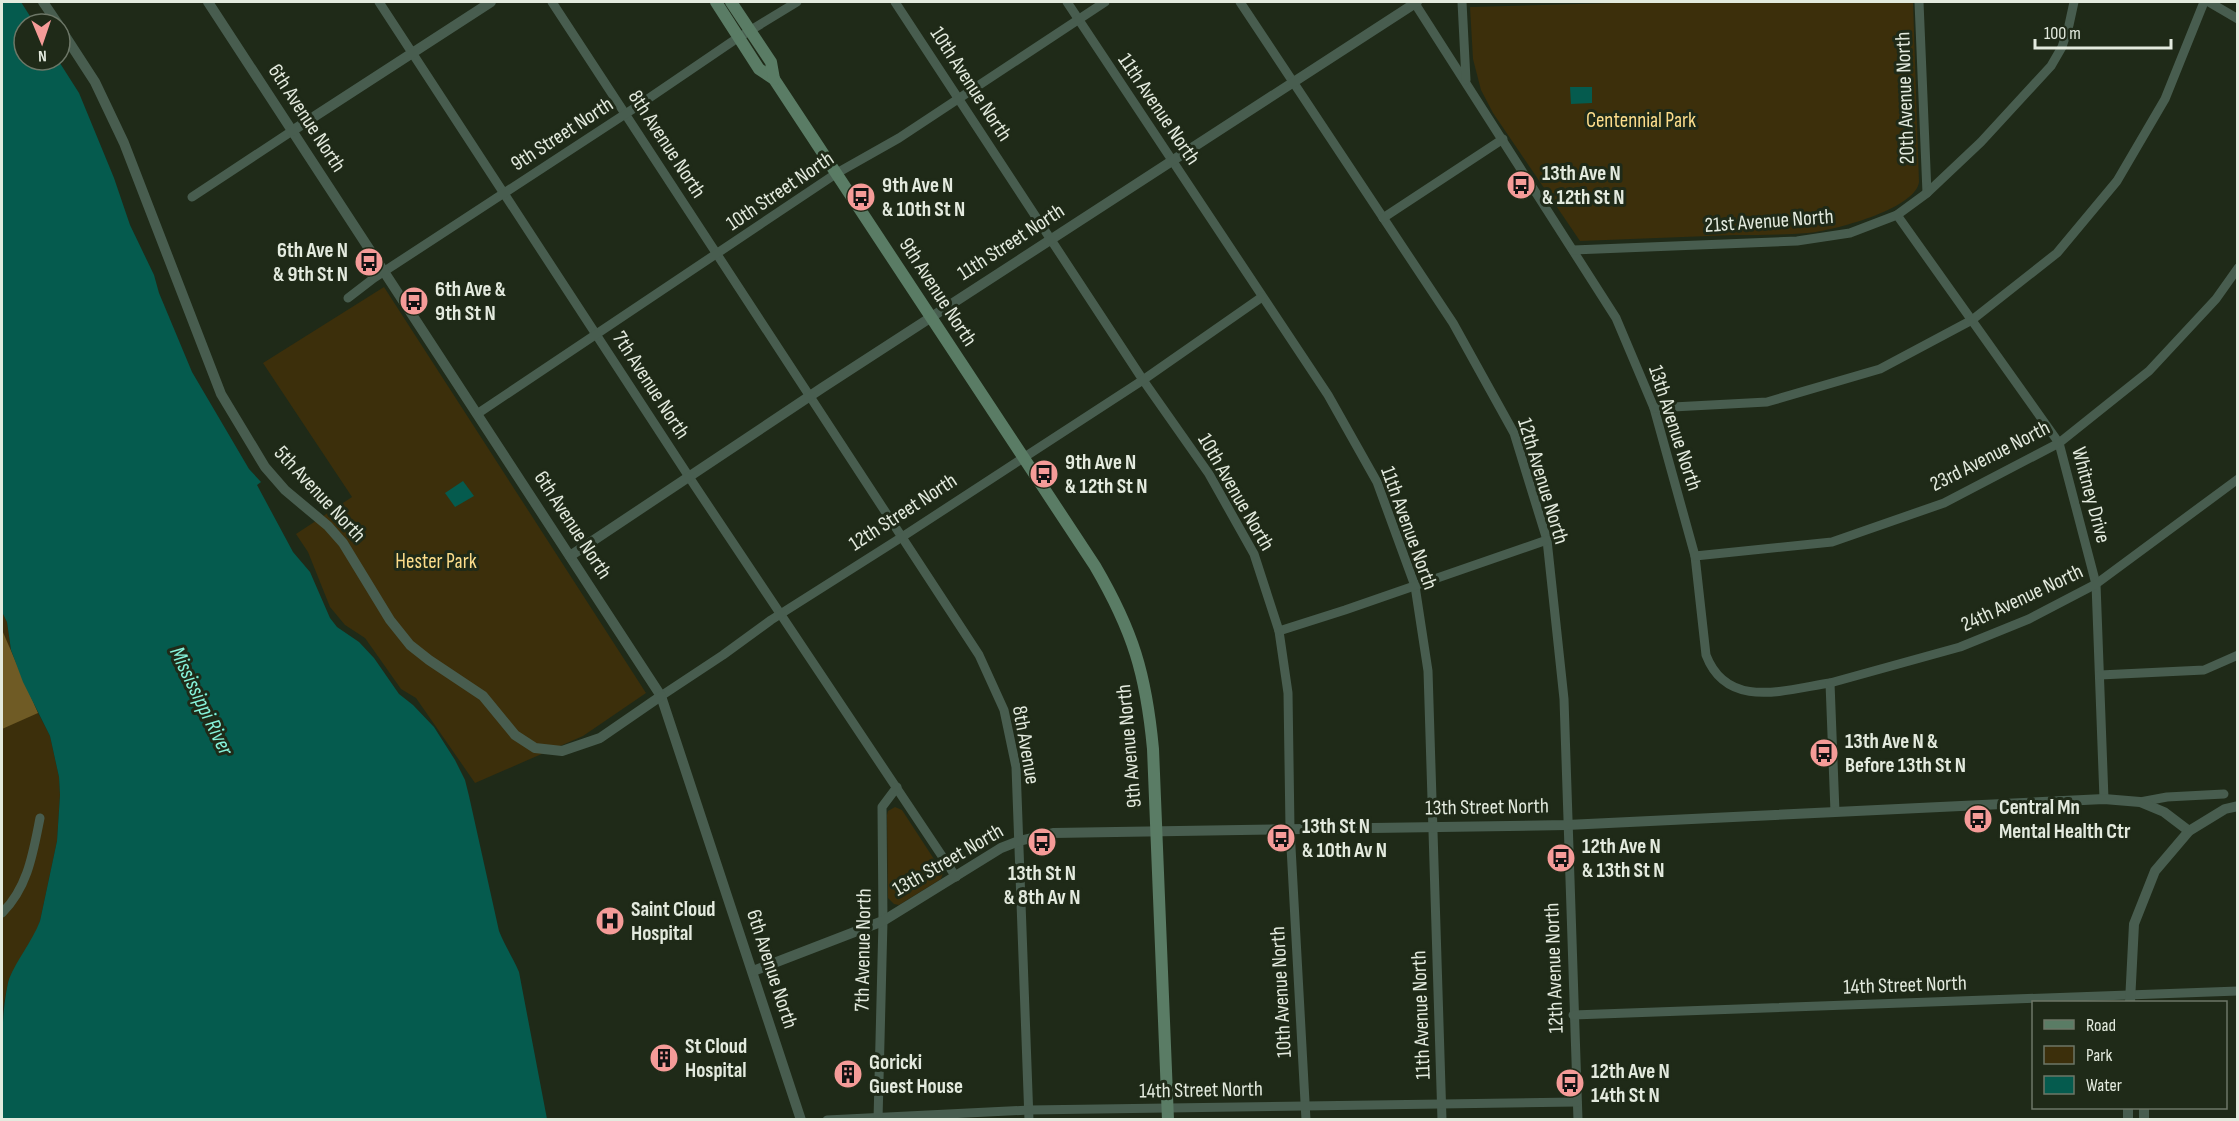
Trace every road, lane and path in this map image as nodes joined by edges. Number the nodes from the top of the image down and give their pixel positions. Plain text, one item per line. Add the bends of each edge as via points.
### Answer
1 (208, 2) edge
2 (379, 2) edge
3 (490, 2) edge
4 (552, 2) edge
5 (716, 2) edge
6 (731, 2) edge
7 (797, 2) edge
8 (895, 2) edge
9 (1067, 2) edge
10 (1105, 2) edge
11 (1240, 2) edge
12 (1415, 2) edge
13 (1462, 2) edge
14 (1919, 2) edge
15 (2074, 2) edge
16 (2204, 2) edge
17 (2210, 2) edge
18 (1078, 19) junction
19 (2238, 19) edge
20 (744, 34) junction
21 (72, 46) edge
22 (412, 52) junction
23 (1293, 82) junction
24 (1466, 82) junction
25 (959, 99) junction
26 (626, 114) junction
27 (292, 130) junction
28 (1503, 140) junction
29 (1172, 161) junction
30 (837, 174) junction
31 (504, 192) junction
32 (1927, 194) junction
33 (192, 197) dead end
34 (1897, 215) junction
35 (1383, 218) junction
36 (1052, 240) junction
37 (1573, 249) junction
38 (717, 254) junction
39 (2238, 268) edge
40 (384, 272) junction
41 (1262, 297) junction
42 (348, 298) dead end
43 (931, 317) junction
44 (1972, 320) junction
45 (597, 334) junction
46 (1143, 380) junction
47 (810, 396) junction
48 (1654, 408) junction
49 (477, 414) junction
50 (2059, 443) junction
51 (1024, 458) junction
52 (690, 477) junction
53 (2238, 479) edge
54 (902, 537) junction
55 (1546, 540) junction
56 (570, 556) junction
57 (1695, 556) junction
58 (2096, 584) junction
59 (1415, 586) junction
60 (782, 613) junction
61 (1279, 630) junction
62 (2238, 655) edge
63 (2100, 675) junction
64 (1830, 683) junction
65 (661, 696) junction
66 (562, 751) joint
67 (897, 787) junction
68 (2224, 794) dead end
69 (2104, 799) junction
70 (2140, 802) junction
71 (2238, 806) edge
72 (1835, 812) junction
73 (40, 818) dead end
74 (1567, 825) junction
75 (1433, 828) junction
76 (1290, 829) junction
77 (1156, 831) junction
78 (2189, 831) junction
79 (1019, 841) junction
80 (956, 877) junction
81 (2, 914) edge
82 (883, 921) junction
83 (753, 971) junction
84 (2238, 991) edge
85 (2131, 1000) edge
86 (2096, 1001) edge
87 (2032, 1003) edge
88 (1573, 1016) junction
89 (1577, 1102) junction
90 (1442, 1105) junction
91 (1305, 1106) junction
92 (1168, 1114) edge
93 (1029, 1115) edge
94 (878, 1118) edge
95 (801, 1119) edge
96 (827, 1119) edge
97 (1306, 1119) edge
98 (1442, 1119) edge
99 (1578, 1119) edge

1 - 27 street, 6th Avenue North
2 - 22 street, 7th Avenue North
3 - 22 street
4 - 26 street, 8th Avenue North
5 - 20 main road, 9th Avenue North
6 - 20 main road, 9th Avenue North
7 - 20 street, 9th Street North
8 - 25 street, 10th Avenue North
9 - 18 street, 11th Avenue North
10 - 18 street, 10th Street North
11 - 23 street, 12th Avenue North
12 - 23 street, 11th Street North
12 - 24 street, 13th Avenue North
13 - 24 street
14 - 32 street, 20th Avenue North
15 - 32 street, 21st Avenue North via 2070,25 2051,66 1982,142
16 - 44 street via 2165,99 2117,181 2057,253
17 - 19 street
18 - 25 street, 10th Street North
18 - 29 street, 11th Avenue North
20 - 26 street, 9th Street North
20 - 30 main road, 9th Avenue North via 759,69 774,79
21 - 66 street, 5th Avenue North via 109,108 221,394 265,467 344,543 390,620 410,645 483,696 515,735 535,748
22 - 27 street
22 - 31 street, 7th Avenue North
23 - 29 street, 11th Street North
23 - 35 street, 12th Avenue North
24 - 28 street, 13th Avenue North
25 - 30 street, 10th Street North
25 - 36 street, 10th Avenue North
26 - 31 street, 9th Street North
26 - 38 street, 8th Avenue North
27 - 33 street
27 - 40 street, 6th Avenue North
28 - 35 street
28 - 37 street, 13th Avenue North
29 - 36 street, 11th Street North
29 - 41 street, 11th Avenue North
30 - 38 street, 10th Street North
30 - 43 main road, 9th Avenue North
31 - 40 street, 9th Street North
31 - 45 street, 7th Avenue North
32 - 34 street, 21st Avenue North
34 - 37 street, 21st Avenue North via 1850,232 1797,241
34 - 44 street, Whitney Drive
35 - 55 street, 12th Avenue North via 1453,323 1514,433
36 - 43 street, 11th Street North
36 - 46 street, 10th Avenue North
37 - 48 street, 13th Avenue North via 1616,318
38 - 45 street, 10th Street North
38 - 47 street, 8th Avenue North
39 - 50 street, 23rd Avenue North via 2149,371
40 - 42 street, 9th Street North
40 - 49 street, 6th Avenue North
41 - 46 street, 12th Street North
41 - 59 street, 11th Avenue North via 1328,394 1377,482
43 - 47 street, 11th Street North
43 - 51 main road, 9th Avenue North
44 - 48 street via 1880,369 1767,402
44 - 50 street, Whitney Drive
45 - 49 street, 10th Street North
45 - 52 street, 7th Avenue North
46 - 51 street, 12th Street North
46 - 61 street, 10th Avenue North via 1209,474 1254,554
47 - 52 street, 11th Street North
47 - 54 street, 8th Avenue
48 - 57 street, 13th Avenue North
49 - 56 street, 6th Avenue North
50 - 57 street, 23rd Avenue North via 1944,503 1832,542
50 - 58 street, Whitney Drive
51 - 54 street, 12th Street North
51 - 77 main road, 9th Avenue North via 1095,566 1132,638 1147,692
52 - 56 street, 11th Street North
52 - 60 street, 7th Avenue North
53 - 58 street, 24th Avenue North
54 - 60 street, 12th Street North
54 - 79 street, 8th Avenue via 980,655 1004,710 1016,767
55 - 59 street
55 - 74 street, 12th Avenue North via 1564,699
56 - 65 street, 6th Avenue North
57 - 64 street, 13th Avenue North via 1706,655 1712,670 1724,682 1742,691 1761,693
58 - 63 street, Whitney Drive
58 - 64 street, 24th Avenue North via 2029,619 1960,647
59 - 61 street
59 - 75 street, 11th Avenue North via 1428,671
60 - 65 street, 12th Street North
60 - 67 street, 7th Avenue North
61 - 76 street, 10th Avenue North via 1288,693
62 - 63 street via 2204,670
63 - 69 street, Whitney Drive
64 - 72 street
65 - 66 street, 12th Street North via 600,738
65 - 83 street, 6th Avenue North
67 - 80 street, 7th Avenue North
67 - 82 street, 7th Avenue North via 882,807
68 - 70 street
69 - 70 street, 13th Street North
69 - 72 street, 13th Street North
70 - 78 street, 13th Street North via 2164,812
71 - 78 street via 2225,809
72 - 74 street, 13th Street North
73 - 81 street via 31,867 14,901
74 - 75 street, 13th Street North
74 - 88 street, 12th Avenue North
75 - 76 street, 13th Street North
75 - 90 street, 11th Avenue North
76 - 77 street, 13th Street North
76 - 91 street, 10th Avenue North
77 - 79 street, 13th Street North via 1053,833
77 - 92 main road, 9th Avenue North
78 - 85 street via 2155,871 2134,924
79 - 80 street, 13th Street North
79 - 93 street, 8th Avenue
80 - 82 street, 13th Street North
82 - 83 street, 13th Street North
82 - 94 street, 7th Avenue North
83 - 95 street, 6th Avenue North
84 - 85 street, 14th Street North
85 - 86 street, 14th Street North
87 - 88 street, 14th Street North
88 - 89 street, 12th Avenue North
89 - 90 street, 14th Street North
89 - 99 street, 12th Avenue North
90 - 91 street, 14th Street North
90 - 98 street, 11th Avenue North
91 - 92 street, 14th Street North
91 - 97 street, 10th Avenue North
92 - 93 street, 14th Street North
93 - 94 street, 14th Street North
94 - 96 street, 14th Street North

